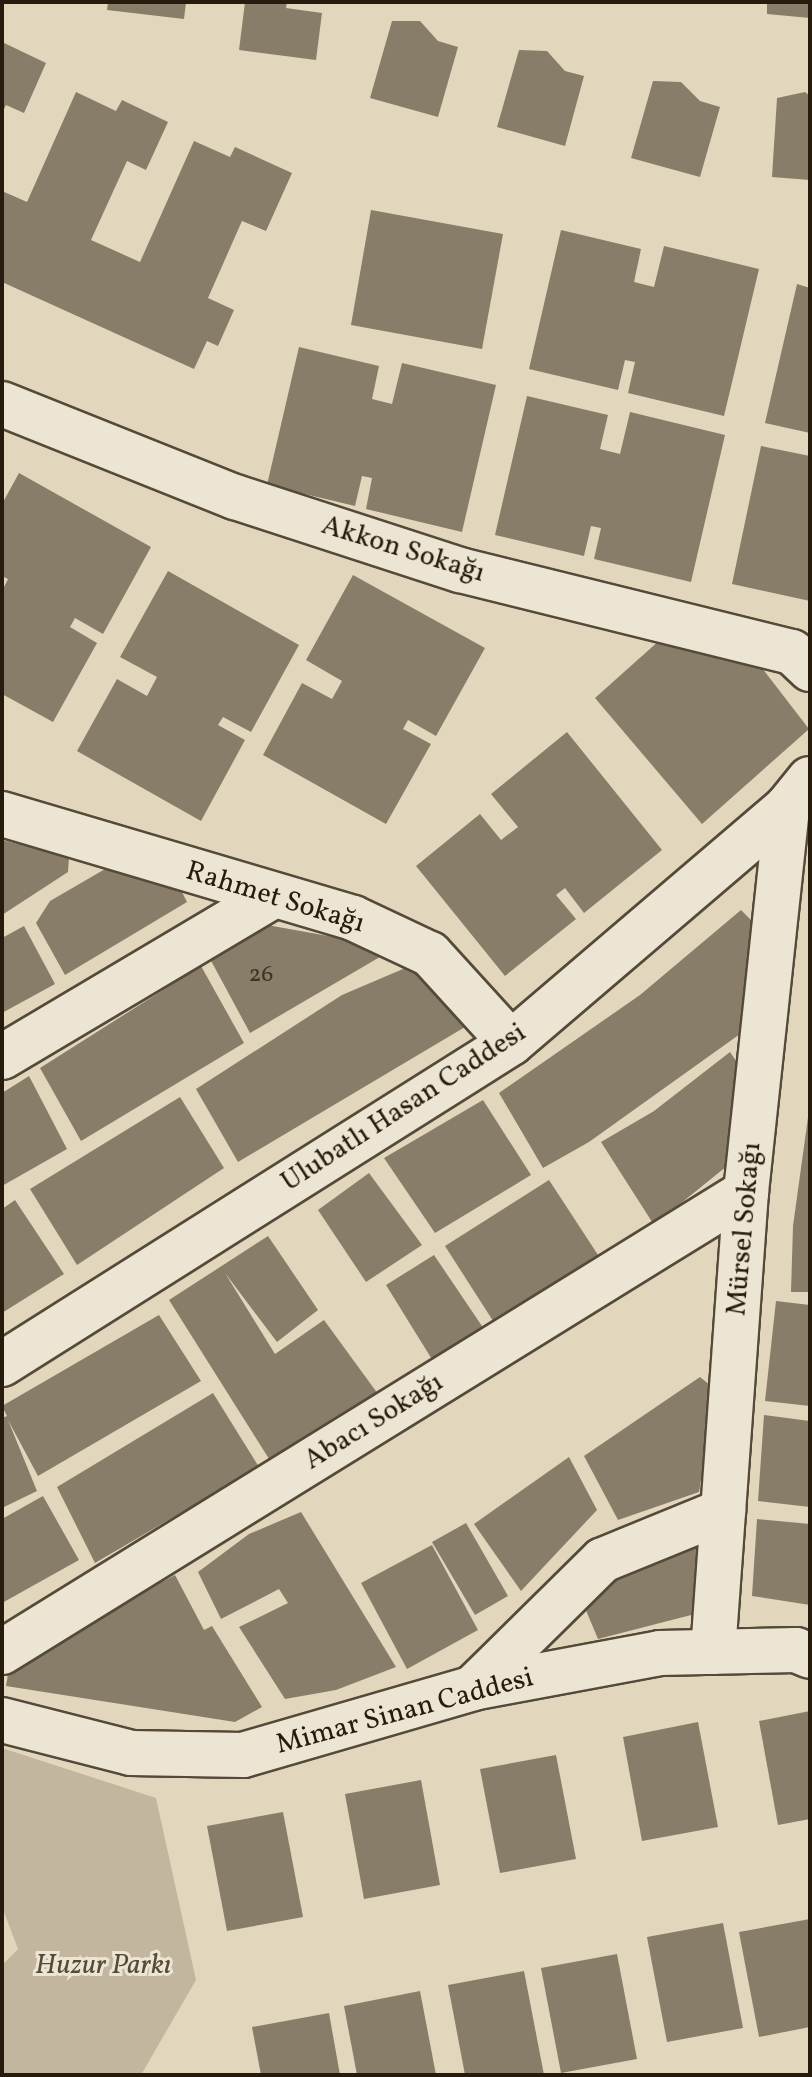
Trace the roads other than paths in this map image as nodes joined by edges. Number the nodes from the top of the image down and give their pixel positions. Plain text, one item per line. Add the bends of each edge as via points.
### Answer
1 (2, 404) edge
2 (810, 669) edge
3 (798, 793) edge
4 (2, 814) edge
5 (273, 896) junction
6 (511, 1043) junction
7 (2, 1057) edge
8 (746, 1192) junction
9 (2, 1364) edge
10 (723, 1511) junction
11 (2, 1652) edge
12 (713, 1652) junction
13 (810, 1656) edge
14 (473, 1688) junction
15 (2, 1720) edge

1 - 2 street, Akkon Sokağı via 235,497 460,570 792,652
3 - 6 street, Ulubatlı Hasan Caddesi
3 - 8 street, Mürsel Sokağı
4 - 5 street, Rahmet Sokağı
5 - 6 street, Rahmet Sokağı via 353,918 430,954
5 - 7 street
6 - 9 street, Ulubatlı Hasan Caddesi
8 - 10 street, Mürsel Sokağı
8 - 11 street, Abacı Sokağı
10 - 12 street, Mürsel Sokağı
10 - 14 street via 603,1560
12 - 13 street, Mimar Sinan Caddesi via 796,1650
12 - 14 street, Mimar Sinan Caddesi via 660,1653
14 - 15 street, Mimar Sinan Caddesi via 243,1755 131,1753

